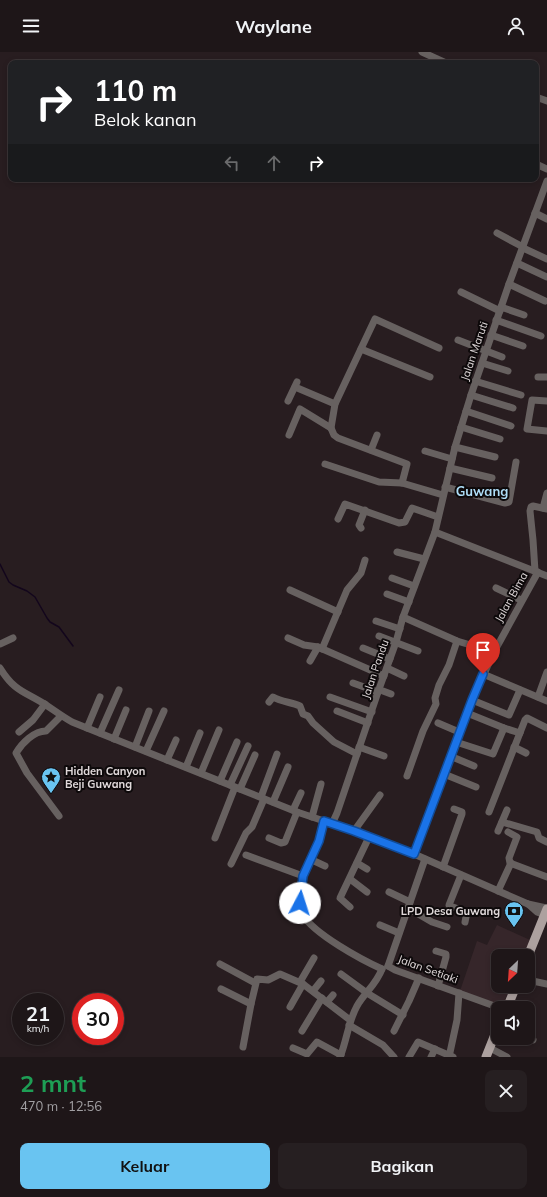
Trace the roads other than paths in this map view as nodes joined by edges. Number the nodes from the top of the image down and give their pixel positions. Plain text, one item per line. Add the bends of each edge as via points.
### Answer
1 (422, 52) edge
2 (439, 60) edge
3 (547, 181) edge
4 (544, 198) edge
5 (535, 213) junction
6 (547, 218) edge
7 (497, 233) dead end
8 (523, 247) junction
9 (547, 259) edge
10 (517, 263) junction
11 (547, 277) edge
12 (509, 284) junction
13 (460, 292) dead end
14 (545, 301) dead end
15 (500, 309) junction
16 (524, 315) dead end
17 (496, 320) junction
18 (491, 335) junction
19 (541, 336) dead end
20 (458, 340) dead end
21 (523, 346) dead end
22 (439, 348) dead end
23 (361, 349) junction
24 (486, 351) junction
25 (502, 357) dead end
26 (482, 363) junction
27 (508, 371) dead end
28 (538, 376) dead end
29 (547, 376) edge
30 (430, 377) dead end
31 (475, 381) junction
32 (470, 395) junction
33 (521, 395) dead end
34 (288, 401) dead end
35 (547, 401) edge
36 (335, 404) junction
37 (513, 408) dead end
38 (466, 411) junction
39 (511, 426) dead end
40 (461, 427) junction
41 (331, 428) junction
42 (547, 431) edge
43 (289, 435) dead end
44 (377, 435) dead end
45 (500, 438) dead end
46 (455, 448) junction
47 (370, 450) junction
48 (425, 451) dead end
49 (495, 457) dead end
50 (452, 459) junction
51 (516, 462) dead end
52 (325, 464) dead end
53 (450, 468) junction
54 (492, 478) dead end
55 (402, 483) junction
56 (445, 487) junction
57 (547, 493) edge
58 (443, 495) junction
59 (545, 509) edge
60 (365, 510) junction
61 (438, 517) junction
62 (338, 519) dead end
63 (360, 528) dead end
64 (435, 532) junction
65 (397, 552) dead end
66 (424, 559) junction
67 (365, 560) dead end
68 (536, 572) junction
69 (547, 576) edge
70 (392, 578) dead end
71 (414, 586) junction
72 (496, 588) dead end
73 (290, 590) dead end
74 (387, 594) dead end
75 (521, 600) junction
76 (409, 602) junction
77 (338, 612) junction
78 (403, 617) junction
79 (376, 621) dead end
80 (400, 629) junction
81 (379, 636) dead end
82 (13, 638) dead end
83 (288, 638) dead end
84 (457, 641) junction
85 (396, 642) junction
86 (0, 644) edge
87 (320, 648) junction
88 (363, 648) dead end
89 (418, 651) dead end
90 (494, 652) junction
91 (390, 659) junction
92 (310, 661) dead end
93 (0, 668) edge
94 (387, 668) junction
95 (547, 672) edge
96 (483, 674) junction
97 (384, 676) junction
98 (404, 676) dead end
99 (353, 683) dead end
100 (119, 690) dead end
101 (520, 690) junction
102 (380, 691) junction
103 (391, 694) dead end
104 (100, 697) dead end
105 (330, 697) dead end
106 (538, 697) junction
107 (472, 700) junction
108 (547, 701) edge
109 (269, 702) dead end
110 (45, 704) junction
111 (126, 710) dead end
112 (149, 711) dead end
113 (164, 711) dead end
114 (337, 711) dead end
115 (372, 712) junction
116 (467, 713) junction
117 (61, 716) junction
118 (368, 723) junction
119 (438, 723) dead end
120 (87, 728) junction
121 (504, 728) junction
122 (547, 728) edge
123 (220, 730) dead end
124 (19, 732) dead end
125 (459, 732) junction
126 (100, 733) junction
127 (200, 733) dead end
128 (520, 733) junction
129 (114, 739) junction
130 (176, 740) dead end
131 (237, 742) dead end
132 (456, 742) junction
133 (248, 746) dead end
134 (135, 747) junction
135 (514, 748) junction
136 (146, 751) junction
137 (358, 751) junction
138 (526, 753) dead end
139 (277, 754) dead end
140 (255, 755) dead end
141 (384, 756) dead end
142 (450, 756) junction
143 (167, 760) junction
144 (474, 766) dead end
145 (186, 767) junction
146 (288, 767) dead end
147 (201, 773) junction
148 (444, 774) junction
149 (407, 776) dead end
150 (220, 781) junction
151 (321, 784) dead end
152 (235, 787) junction
153 (476, 787) dead end
154 (301, 793) dead end
155 (380, 795) dead end
156 (262, 798) junction
157 (273, 802) junction
158 (454, 809) dead end
159 (507, 810) dead end
160 (295, 811) junction
161 (489, 812) dead end
162 (337, 814) junction
163 (59, 816) dead end
164 (312, 817) junction
165 (324, 821) junction
166 (502, 822) junction
167 (332, 824) junction
168 (339, 826) junction
169 (354, 831) junction
170 (498, 831) dead end
171 (508, 832) dead end
172 (369, 837) junction
173 (215, 838) dead end
174 (269, 838) dead end
175 (547, 842) edge
176 (414, 854) junction
177 (246, 855) dead end
178 (310, 859) junction
179 (425, 859) junction
180 (357, 863) junction
181 (511, 863) junction
182 (231, 864) dead end
183 (325, 866) dead end
184 (443, 867) junction
185 (367, 869) dead end
186 (461, 875) junction
187 (303, 876) junction
188 (547, 877) edge
189 (350, 879) junction
190 (498, 891) junction
191 (367, 892) dead end
192 (389, 892) dead end
193 (409, 905) junction
194 (350, 907) dead end
195 (546, 911) edge
196 (465, 922) dead end
197 (380, 925) dead end
198 (447, 927) dead end
199 (399, 933) junction
200 (531, 949) edge
201 (436, 951) dead end
202 (314, 958) dead end
203 (220, 964) dead end
204 (385, 967) junction
205 (341, 974) dead end
206 (419, 978) junction
207 (321, 981) dead end
208 (535, 981) edge
209 (256, 983) junction
210 (302, 983) junction
211 (547, 984) edge
212 (438, 986) junction
213 (221, 989) dead end
214 (313, 991) junction
215 (367, 993) junction
216 (459, 993) junction
217 (333, 994) dead end
218 (324, 1000) junction
219 (251, 1004) junction
220 (491, 1005) edge
221 (290, 1007) dead end
222 (403, 1015) junction
223 (349, 1023) junction
224 (302, 1031) dead end
225 (394, 1031) dead end
226 (491, 1045) edge
227 (243, 1047) dead end
228 (293, 1048) dead end
229 (490, 1048) junction
230 (435, 1049) junction
231 (340, 1056) edge
232 (451, 1056) edge
233 (394, 1057) edge
234 (409, 1057) edge
235 (431, 1057) edge
236 (486, 1057) edge
237 (507, 1057) edge

1 - 2 street
3 - 4 street, Jalan Maruti
4 - 5 street, Jalan Maruti
5 - 6 street
5 - 8 street, Jalan Maruti
7 - 8 street
8 - 9 street
8 - 10 street, Jalan Maruti
10 - 11 street
10 - 12 street, Jalan Maruti
12 - 14 street
12 - 15 street, Jalan Maruti
13 - 15 street
15 - 16 street
15 - 17 street, Jalan Maruti
17 - 18 street, Jalan Maruti
17 - 19 street
18 - 21 street
18 - 24 street, Jalan Maruti
20 - 24 street
22 - 23 street via 375,319
23 - 30 street
23 - 36 street
24 - 25 street
24 - 26 street, Jalan Maruti
26 - 27 street
26 - 31 street, Jalan Maruti
28 - 29 street
31 - 32 street, Jalan Maruti
31 - 33 street
32 - 37 street
32 - 38 street, Jalan Maruti
34 - 36 street via 296,385
35 - 42 street via 532,400 527,429
36 - 41 street
38 - 39 street
38 - 40 street, Jalan Maruti
40 - 45 street
40 - 46 street, Jalan Maruti
41 - 43 street via 300,409
41 - 47 street via 338,438
44 - 47 street
46 - 49 street
46 - 50 street, Jalan Maruti
47 - 55 street via 407,464
48 - 50 street
50 - 53 street, Jalan Maruti
51 - 56 street via 508,502
52 - 55 street via 379,482
53 - 54 street
53 - 56 street, Jalan Maruti
55 - 58 street
56 - 58 street, Jalan Maruti
57 - 59 street
58 - 61 street, Jalan Maruti
59 - 68 street via 532,506 530,511
60 - 61 street via 401,523 407,520 412,508
60 - 62 street via 345,504
60 - 63 street
61 - 64 street, Jalan Maruti
64 - 66 street, Jalan Pandu
64 - 68 street
65 - 66 street
66 - 71 street, Jalan Pandu
67 - 77 street via 361,573 347,590
68 - 69 street
68 - 75 street, Jalan Bima
70 - 71 street
71 - 76 street, Jalan Pandu
72 - 75 street
73 - 77 street
74 - 76 street
75 - 90 street, Jalan Bima
76 - 78 street, Jalan Pandu
77 - 87 street
78 - 80 street, Jalan Pandu
78 - 84 street
79 - 80 street
80 - 85 street, Jalan Pandu
81 - 85 street
82 - 86 street
83 - 87 street
84 - 90 street
84 - 149 street via 439,685 436,704
85 - 89 street
85 - 91 street, Jalan Pandu
87 - 92 street
87 - 97 street
88 - 91 street
90 - 96 street, Jalan Bima
91 - 94 street, Jalan Pandu
93 - 110 street via 18,690
94 - 97 street, Jalan Pandu
94 - 98 street
95 - 106 street
96 - 101 street
96 - 107 street, Jalan Bima
97 - 102 street, Jalan Pandu
99 - 102 street
100 - 126 street
101 - 106 street
101 - 107 street via 510,714
102 - 103 street
102 - 115 street, Jalan Pandu
104 - 120 street
105 - 115 street
106 - 108 street
107 - 116 street, Jalan Bima
109 - 137 street via 273,697 300,706 303,714 334,742
110 - 117 street
110 - 124 street via 33,720
111 - 129 street
112 - 134 street
113 - 136 street
114 - 118 street
115 - 118 street, Jalan Pandu
116 - 121 street
116 - 125 street, Jalan Bima
117 - 120 street
117 - 163 street via 46,731 40,731 32,736 16,753 27,773
118 - 137 street, Jalan Pandu
119 - 125 street
120 - 126 street
121 - 128 street
121 - 132 street via 493,754
122 - 128 street via 526,718
123 - 147 street
125 - 132 street, Jalan Bima
126 - 129 street
127 - 145 street
128 - 135 street
129 - 134 street
130 - 143 street
131 - 150 street
132 - 142 street, Jalan Bima
133 - 152 street
134 - 136 street
135 - 138 street
135 - 161 street
136 - 143 street
137 - 141 street
137 - 162 street, Jalan Pandu
139 - 156 street
140 - 152 street
142 - 144 street
142 - 148 street, Jalan Bima
143 - 145 street
145 - 147 street
146 - 157 street
147 - 150 street
148 - 153 street
148 - 176 street, Jalan Bima
150 - 152 street
151 - 164 street
152 - 156 street
152 - 173 street
154 - 160 street
155 - 169 street
156 - 157 street
156 - 182 street via 252,827 246,832
157 - 160 street
158 - 184 street via 462,814
159 - 166 street
160 - 164 street
160 - 174 street via 285,842
162 - 167 street, Jalan Pandu
162 - 168 street, Jalan Pandu
164 - 165 street
165 - 167 street
165 - 178 street via 319,841
166 - 170 street
166 - 175 street via 537,832 540,838
167 - 168 street
168 - 169 street
169 - 172 street
171 - 181 street via 517,837 509,858
172 - 176 street
172 - 180 street
176 - 179 street
177 - 187 street
178 - 183 street
178 - 187 street
179 - 184 street
179 - 193 street, Jalan Setiaki
180 - 185 street
180 - 189 street
181 - 188 street
181 - 190 street
184 - 186 street
186 - 190 street
186 - 196 street via 449,905 467,912
187 - 204 street via 300,903 302,914 308,923 361,959
189 - 191 street
189 - 194 street via 340,899
190 - 195 street via 528,904 537,912
192 - 193 street
193 - 198 street via 432,922
193 - 199 street, Jalan Setiaki
195 - 200 main road
197 - 199 street
199 - 204 street, Jalan Setiaki
201 - 212 street via 446,954
202 - 210 street
203 - 209 street
204 - 206 street, Jalan Setiaki
204 - 215 street
205 - 215 street
206 - 212 street, Jalan Setiaki
206 - 222 street
207 - 214 street
208 - 211 street
209 - 210 street via 257,978 268,980 282,974
209 - 219 street
210 - 214 street
210 - 221 street
212 - 216 street, Jalan Setiaki
213 - 219 street
214 - 218 street
215 - 222 street
215 - 223 street
216 - 220 street, Jalan Setiaki
216 - 232 street
217 - 218 street
218 - 223 street
218 - 224 street
219 - 227 street
222 - 225 street
223 - 231 street
223 - 233 street via 383,1045
226 - 229 main road
228 - 231 street via 307,1054 318,1042
229 - 236 main road
229 - 237 street
230 - 232 street
230 - 234 street via 418,1042
230 - 235 street

